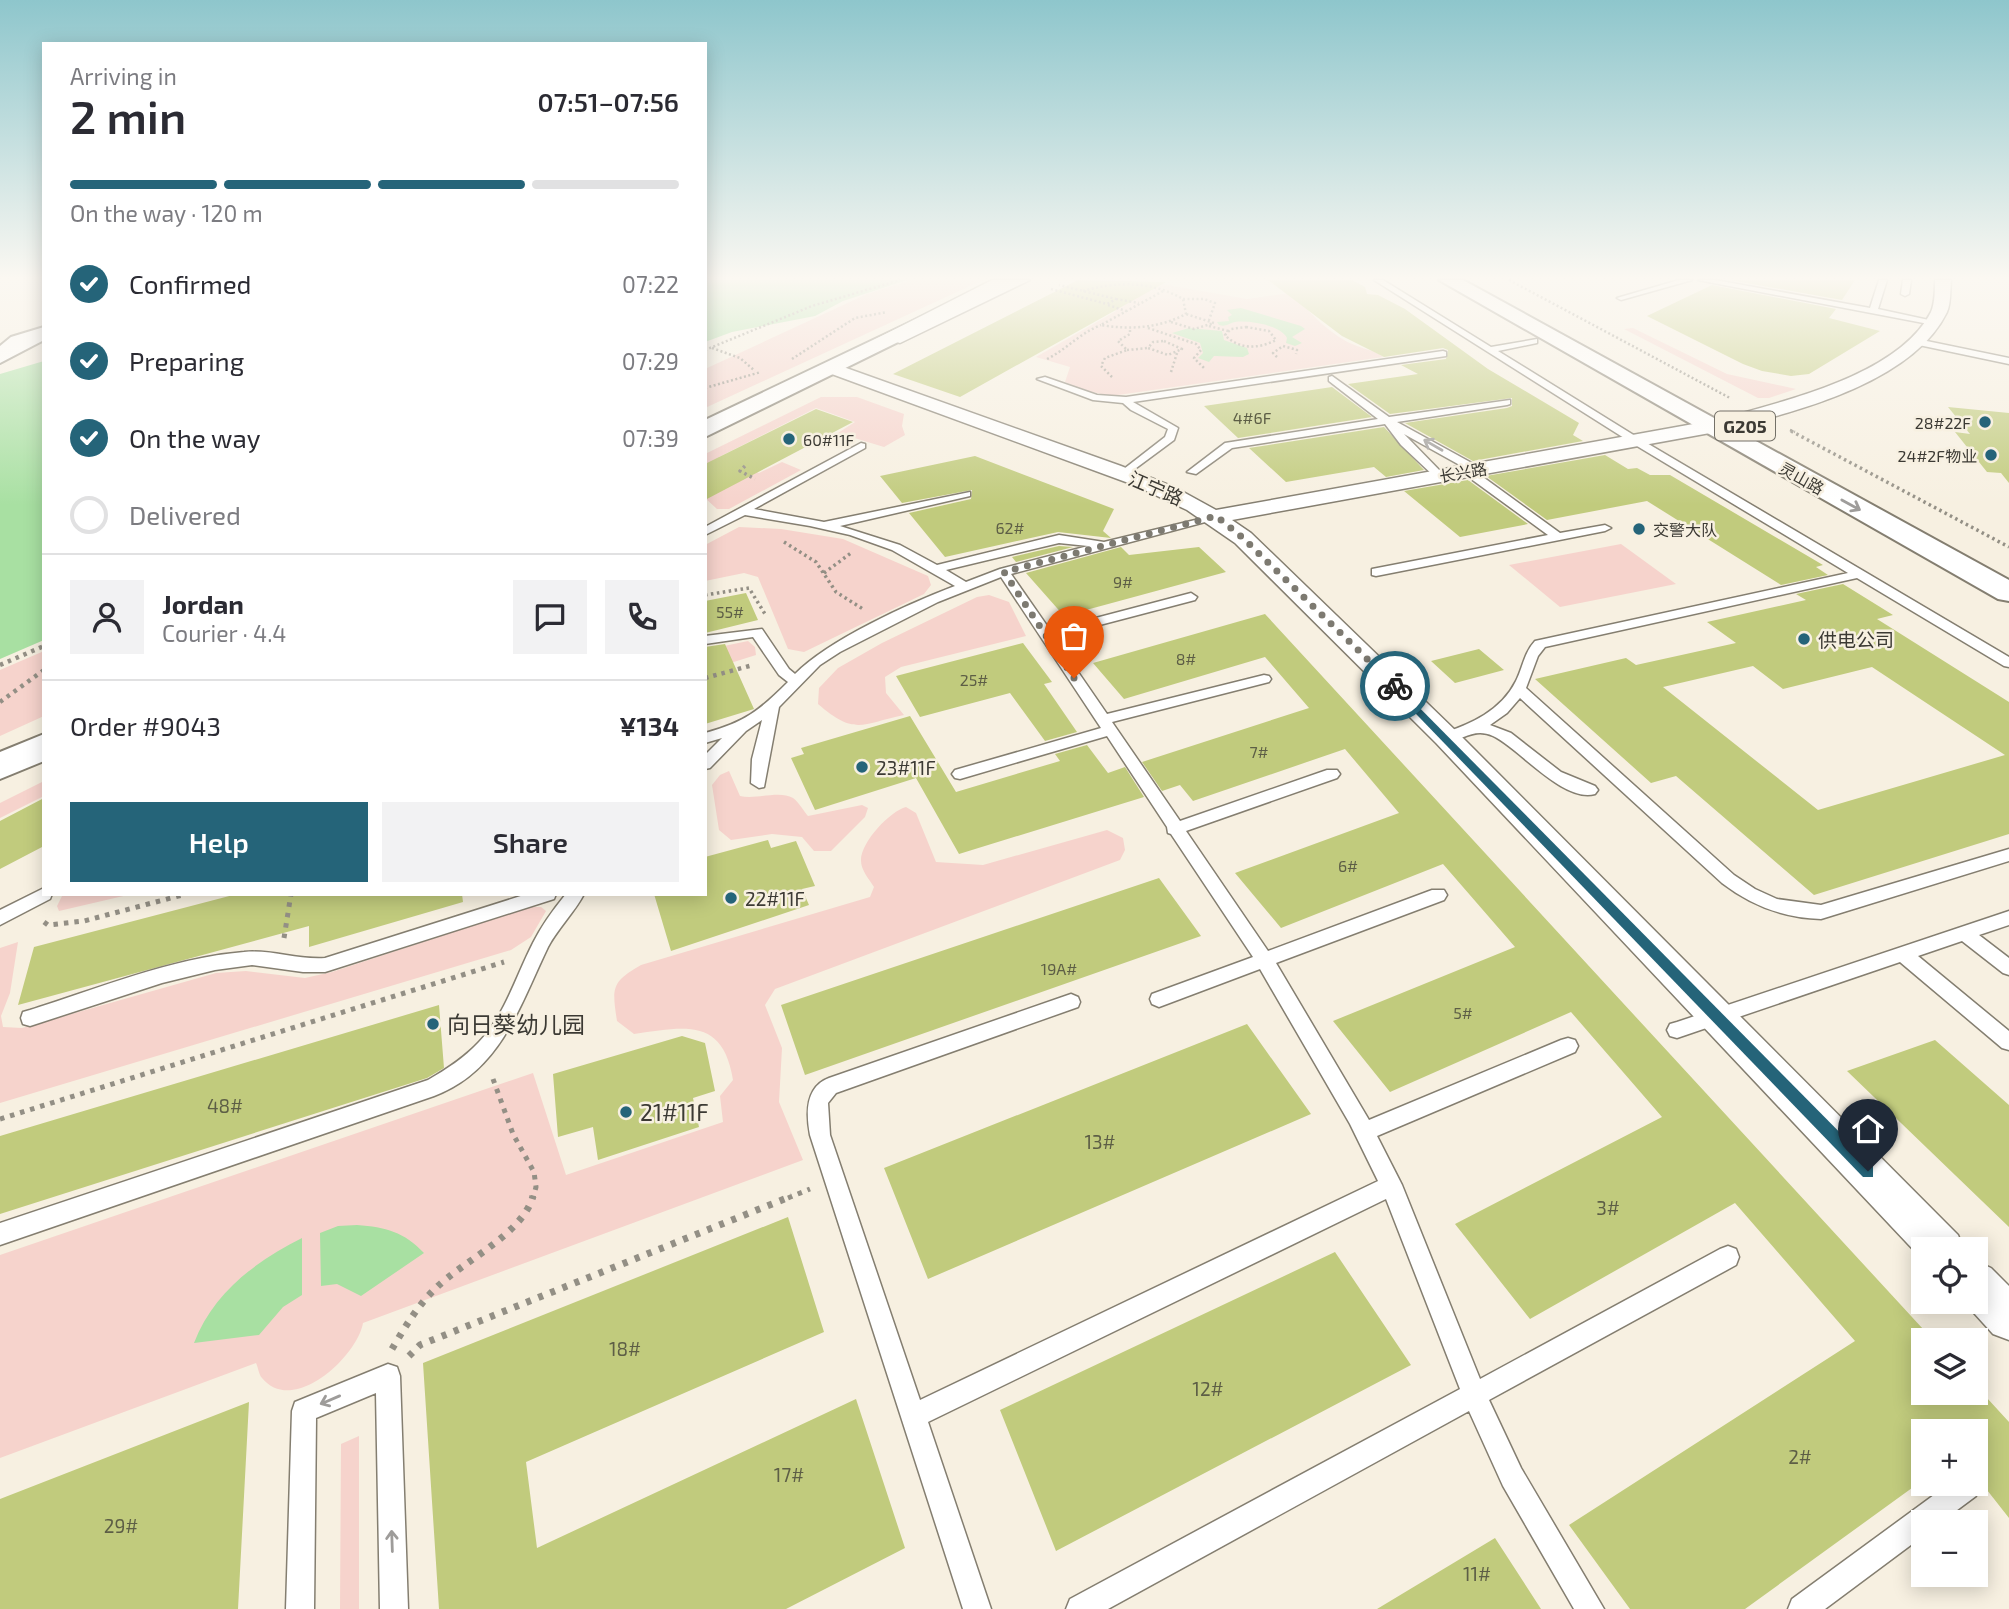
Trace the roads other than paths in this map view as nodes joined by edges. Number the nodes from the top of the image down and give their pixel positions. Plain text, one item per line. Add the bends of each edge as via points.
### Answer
1 (856, 355) edge
2 (861, 355) edge
3 (864, 355) edge
4 (1436, 355) edge
5 (1497, 355) edge
6 (1583, 355) edge
7 (1617, 355) edge
8 (1898, 355) edge
9 (1980, 355) edge
10 (2009, 361) edge
11 (845, 363) junction
12 (1042, 379) dead end
13 (1332, 379) dead end
14 (1126, 400) junction
15 (1507, 402) dead end
16 (1735, 421) junction
17 (1390, 422) junction
18 (1710, 427) junction
19 (707, 429) edge
20 (1636, 441) junction
21 (861, 446) dead end
22 (1471, 470) junction
23 (1192, 471) dead end
24 (1124, 474) junction
25 (1440, 476) junction
26 (966, 494) dead end
27 (744, 510) junction
28 (1216, 516) junction
29 (824, 526) junction
30 (1605, 528) dead end
31 (707, 531) edge
32 (1558, 537) junction
33 (1101, 545) junction
34 (934, 569) junction
35 (2009, 570) edge
36 (1004, 572) junction
37 (1376, 572) dead end
38 (1859, 574) junction
39 (962, 585) junction
40 (2009, 593) edge
41 (1191, 597) dead end
42 (1045, 635) junction
43 (707, 640) edge
44 (2008, 663) edge
45 (1264, 679) dead end
46 (796, 681) junction
47 (1519, 689) junction
48 (772, 706) junction
49 (1106, 726) junction
50 (1476, 727) junction
51 (741, 728) junction
52 (707, 737) edge
53 (1446, 737) junction
54 (42, 747) edge
55 (707, 762) edge
56 (0, 767) edge
57 (960, 774) dead end
58 (1332, 774) dead end
59 (758, 783) dead end
60 (1590, 790) dead end
61 (1174, 829) junction
62 (2009, 855) edge
63 (42, 895) edge
64 (1438, 895) dead end
65 (542, 896) edge
66 (574, 896) edge
67 (0, 918) edge
68 (2009, 918) edge
69 (1963, 932) junction
70 (1902, 953) junction
71 (1264, 959) junction
72 (2009, 968) edge
73 (1159, 999) dead end
74 (1071, 1002) dead end
75 (1717, 1016) junction
76 (30, 1018) dead end
77 (1677, 1030) dead end
78 (2009, 1042) edge
79 (1568, 1046) dead end
80 (1364, 1132) junction
81 (1391, 1185) junction
82 (0, 1234) edge
83 (1930, 1237) edge
84 (1728, 1257) dead end
85 (1988, 1296) edge
86 (2009, 1318) edge
87 (1474, 1395) junction
88 (913, 1416) junction
89 (1955, 1496) edge
90 (299, 1609) edge
91 (394, 1609) edge
92 (977, 1609) edge
93 (1080, 1609) edge
94 (1590, 1609) edge
95 (1802, 1609) edge

1 - 11 lane
2 - 11 main road
3 - 11 lane
4 - 14 lane
5 - 20 lane
6 - 18 main road, 灵山路
7 - 16 main road, 灵山路 / G205
8 - 16 street via 1843,386
9 - 10 lane
11 - 19 main road
11 - 24 street, 江宁路
12 - 14 lane via 1096,398
13 - 17 lane
14 - 24 lane via 1168,424 1173,434
15 - 17 lane
16 - 35 main road, 灵山路 / G205
22 -> 17 lane
17 - 23 lane via 1229,445
17 - 25 lane
18 - 20 street, 长兴路
18 -> 40 main road, 灵山路
20 - 22 street, 长兴路
20 - 38 lane
21 - 27 lane
22 - 25 street, 长兴路
22 - 32 lane
24 - 28 street, 江宁路
25 - 28 street, 长兴路
26 - 29 lane
27 - 29 lane
27 - 31 lane
28 - 33 lane
28 - 53 street, 江宁路
29 - 34 lane via 879,542
30 - 32 lane
32 - 37 lane
33 - 34 lane via 1059,539
33 - 36 lane
34 - 39 lane
36 - 39 lane
36 - 42 lane
38 - 44 lane
38 - 47 lane via 1540,644 1530,654
39 - 46 lane via 835,649
41 - 42 lane
42 - 49 lane
43 - 46 lane via 757,632 774,659
45 - 49 lane
46 - 48 lane
47 - 50 lane via 1498,715
47 - 62 lane via 1742,891 1777,906 1821,912
48 - 51 lane
48 - 59 lane
49 - 57 lane
49 - 61 lane
50 - 53 lane
50 - 60 lane via 1499,731 1543,768
51 - 52 lane
51 - 55 lane
53 - 75 street, 江宁路
54 - 56 main road
58 - 61 lane
61 - 71 lane
63 - 67 lane
64 - 71 lane
65 - 76 lane via 325,965 242,959 210,964
66 - 82 lane via 541,948 506,1023 480,1057 458,1075
68 - 69 lane
69 - 70 lane
69 - 72 lane
70 - 75 lane
70 - 78 lane
71 - 73 lane
71 - 80 lane
74 - 88 lane via 829,1087 818,1096 815,1108 835,1179
75 - 77 lane
75 - 83 street, 江宁路
79 - 80 lane
80 - 81 lane
81 - 87 lane
81 - 88 lane
84 - 87 lane
85 - 86 street
87 - 93 lane
87 - 94 lane via 1512,1477
88 - 92 lane
89 - 95 lane
91 -> 90 lane via 388,1376 304,1411

